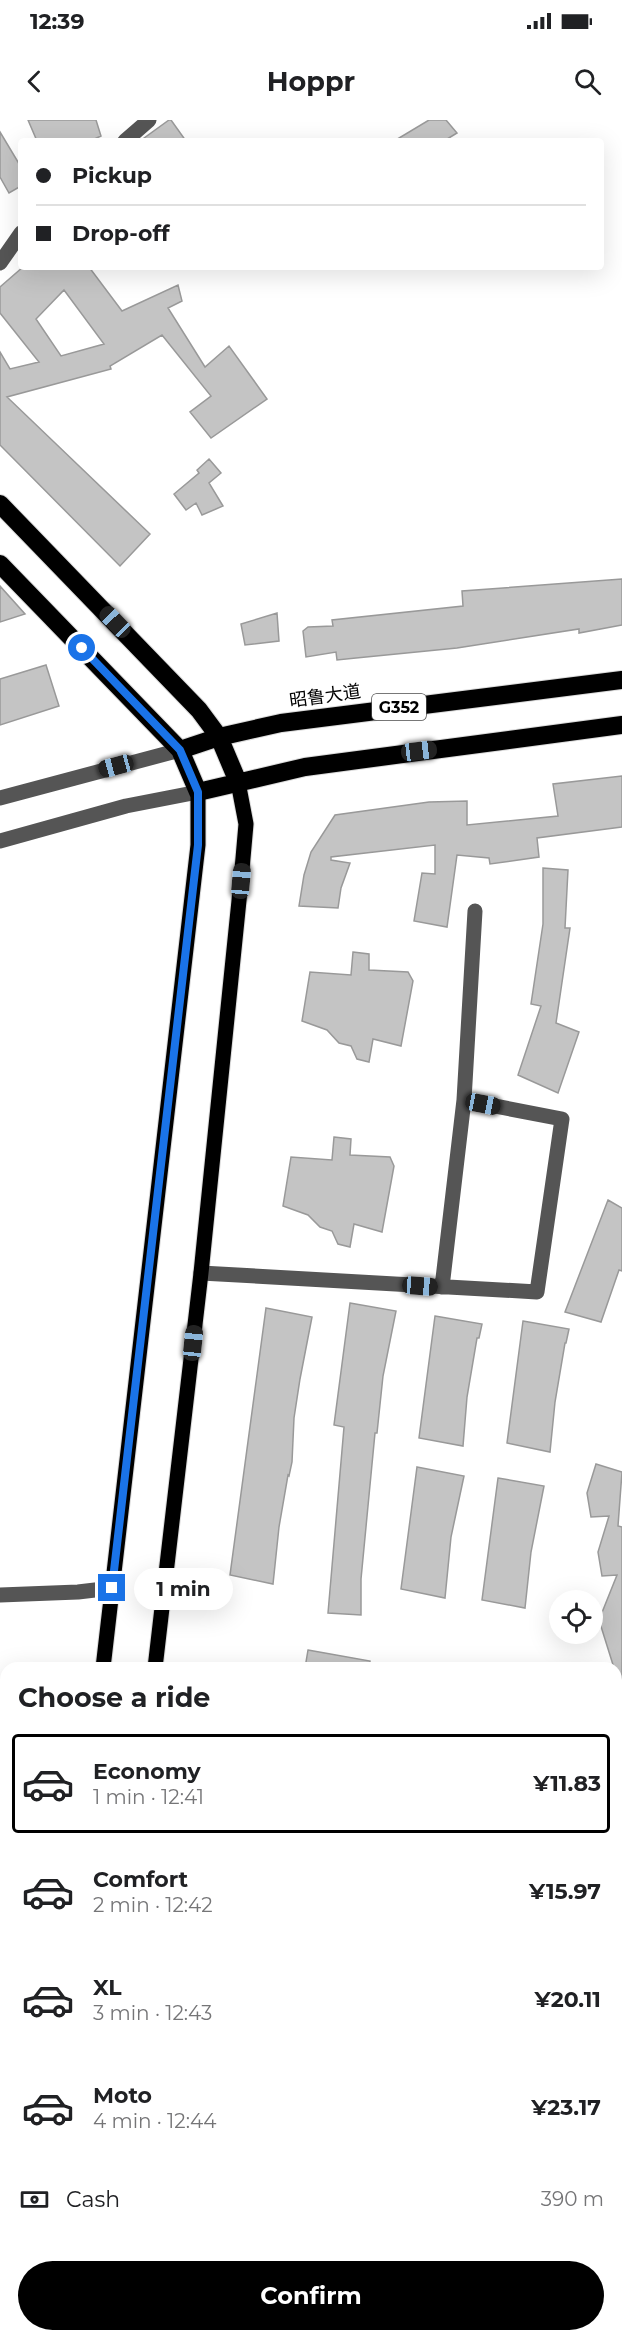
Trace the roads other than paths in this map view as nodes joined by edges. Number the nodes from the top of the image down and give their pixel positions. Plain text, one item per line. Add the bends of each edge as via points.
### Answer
1 (149, 120) edge
2 (128, 138) edge
3 (18, 237) edge
4 (0, 263) edge
5 (0, 504) edge
6 (0, 564) edge
7 (622, 680) edge
8 (622, 725) edge
9 (219, 737) junction
10 (180, 750) junction
11 (238, 783) junction
12 (198, 792) junction
13 (0, 798) edge
14 (0, 841) edge
15 (475, 911) dead end
16 (464, 1100) junction
17 (201, 1273) junction
18 (442, 1287) junction
19 (112, 1588) junction
20 (0, 1595) edge
21 (104, 1662) edge
22 (156, 1662) edge

1 - 2 street
3 - 4 street
5 - 9 highway via 181,690
6 - 10 highway
7 - 9 highway, 昭鲁大道 / G352 via 281,723
8 - 11 highway via 362,758
9 - 10 highway, 昭鲁大道 / G352
9 - 11 highway
10 - 12 highway
10 - 13 street
11 - 12 highway
11 - 17 main road via 246,824
12 - 14 street via 126,806
12 - 19 main road via 198,845
15 - 16 street
16 - 18 street
16 - 18 street via 562,1119 537,1292
17 - 18 street
17 - 22 main road
19 - 20 street
19 - 21 main road

